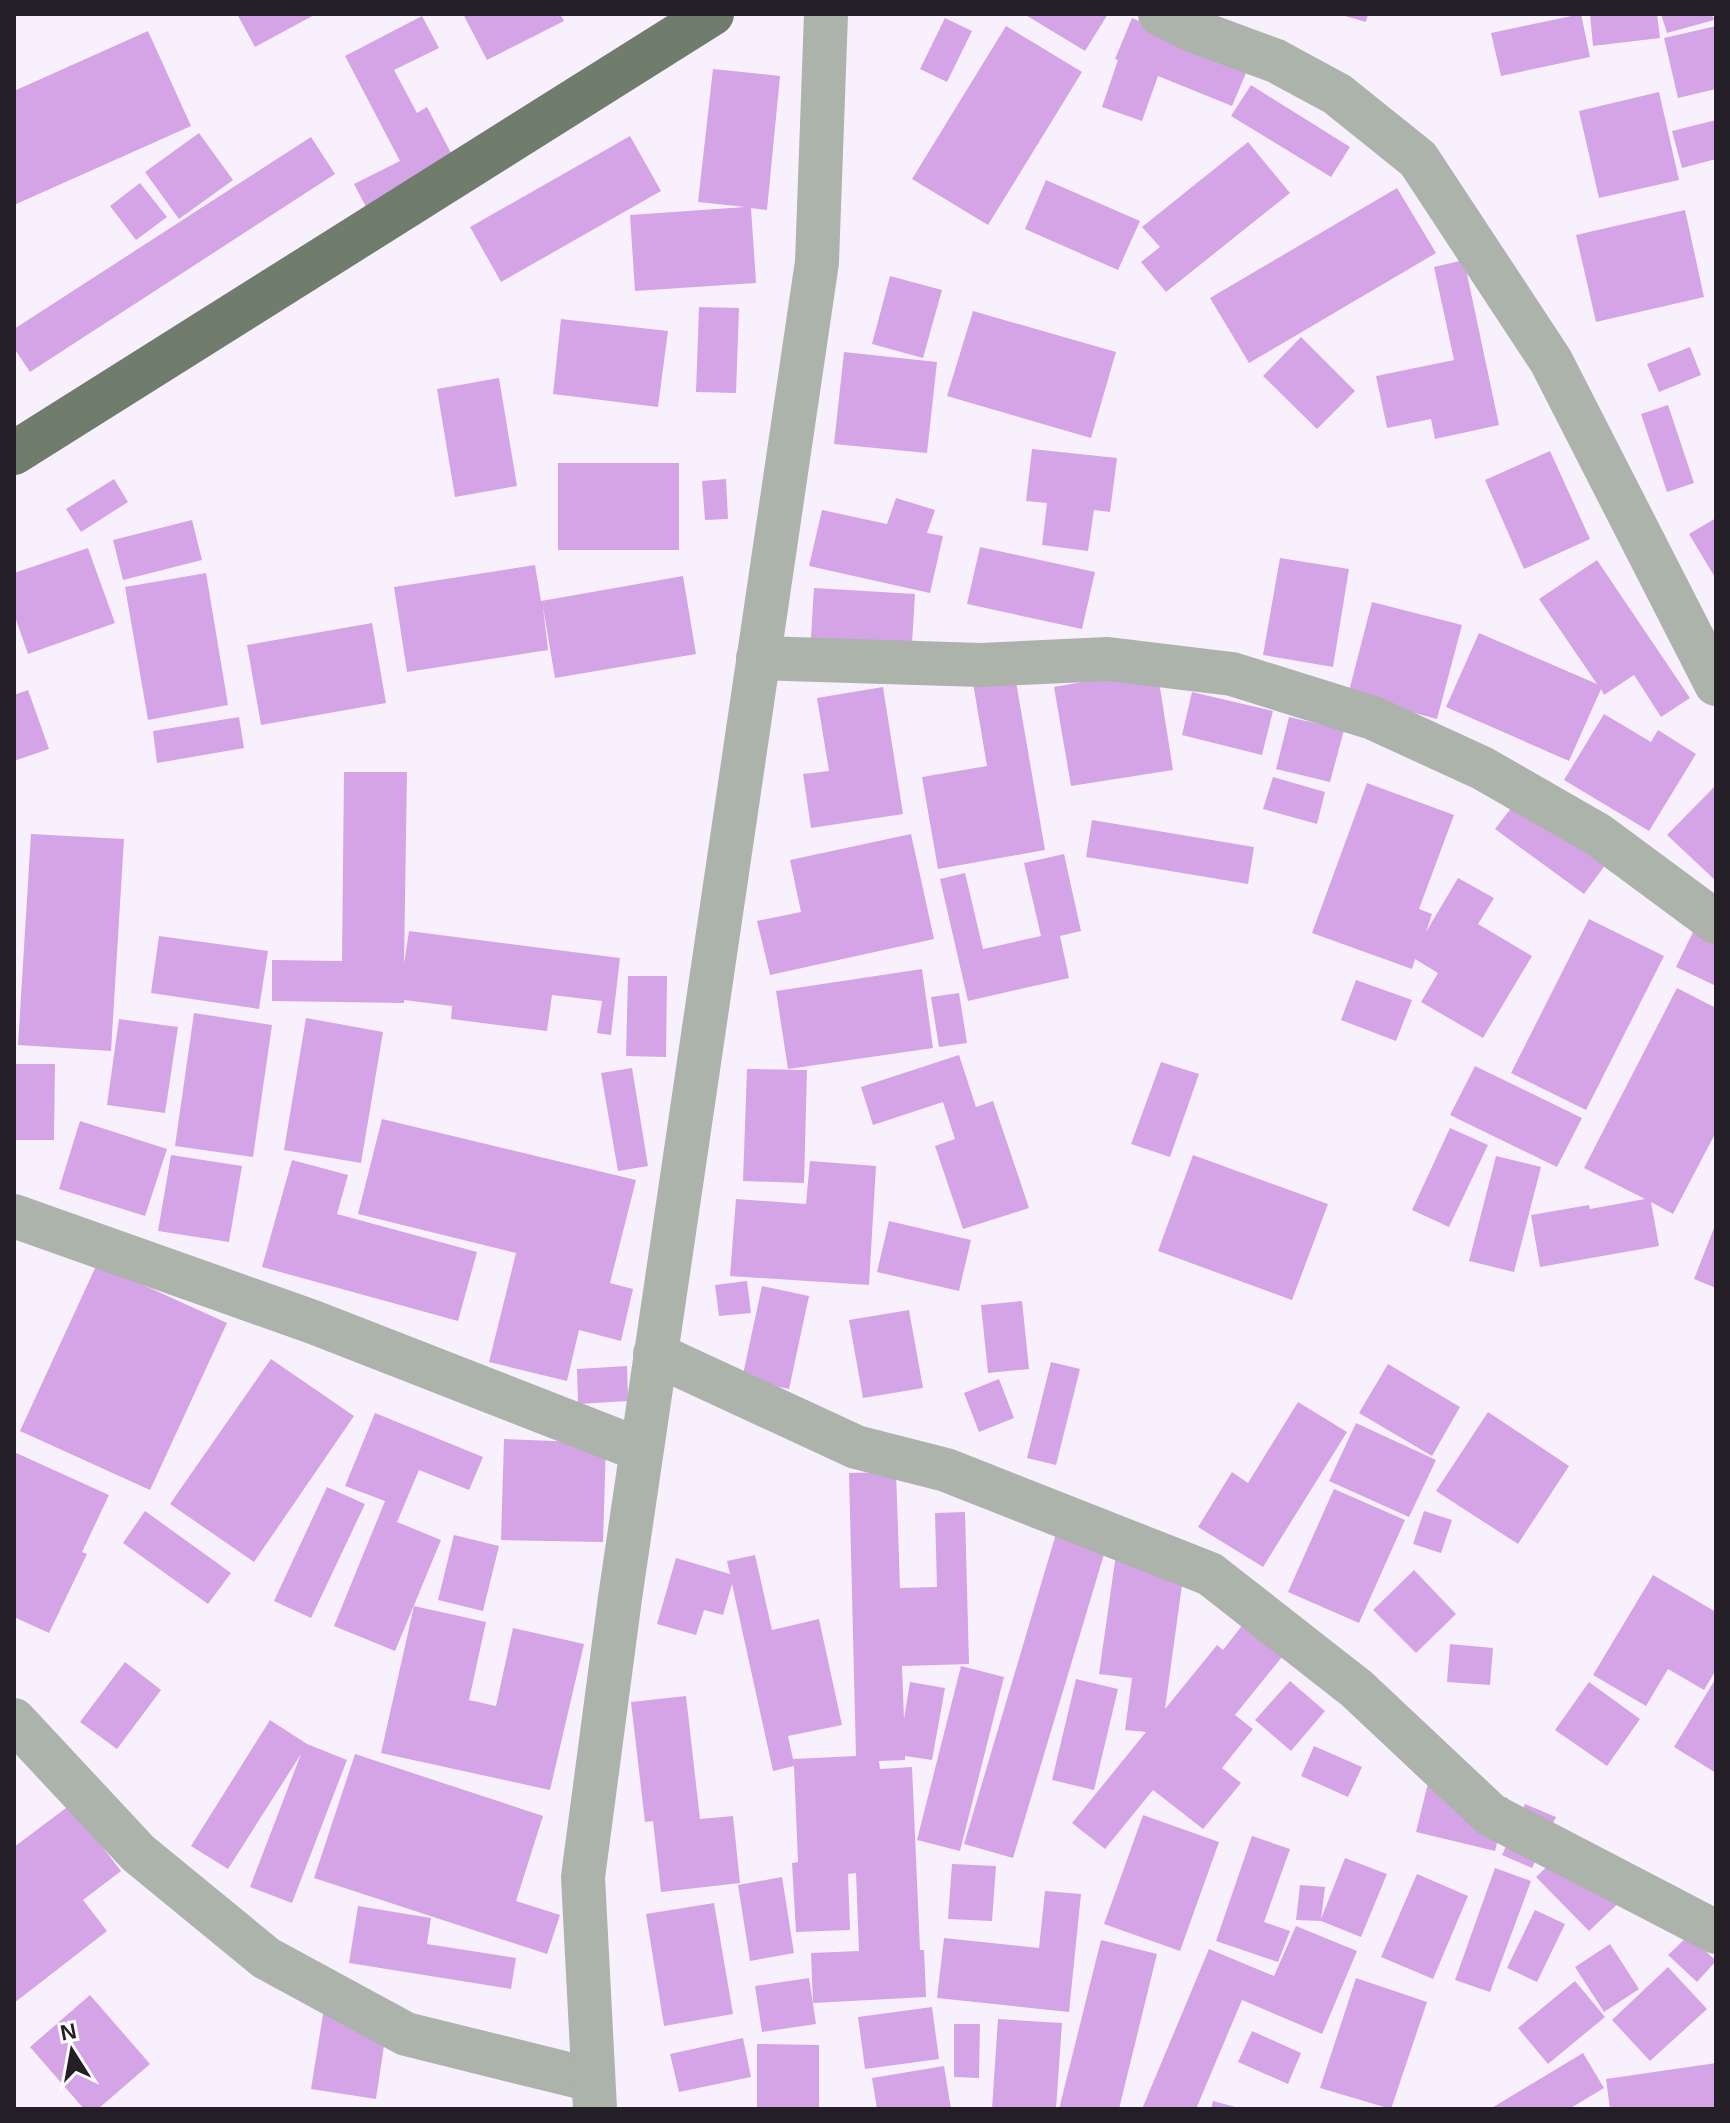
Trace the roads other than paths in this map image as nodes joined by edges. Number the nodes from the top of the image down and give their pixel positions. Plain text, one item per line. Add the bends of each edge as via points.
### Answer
1 (712, 14) edge
2 (826, 14) edge
3 (1160, 14) edge
4 (14, 453) edge
5 (758, 658) junction
6 (1716, 684) edge
7 (1716, 922) edge
8 (14, 1216) edge
9 (655, 1354) junction
10 (641, 1450) junction
11 (14, 1720) edge
12 (1716, 1932) edge
13 (593, 2095) edge

1 - 4 main road
2 - 5 street via 817,262
3 - 6 street via 1276,61 1337,94 1418,159 1551,361
5 - 7 street via 981,665 1108,659 1232,674 1373,718 1482,768 1597,834
5 - 9 street
8 - 10 street via 313,1322
9 - 10 street
9 - 12 street via 856,1447 946,1470 1210,1574 1357,1689 1491,1815
10 - 13 street via 583,1877
11 - 13 street via 138,1853 266,1958 406,2034

